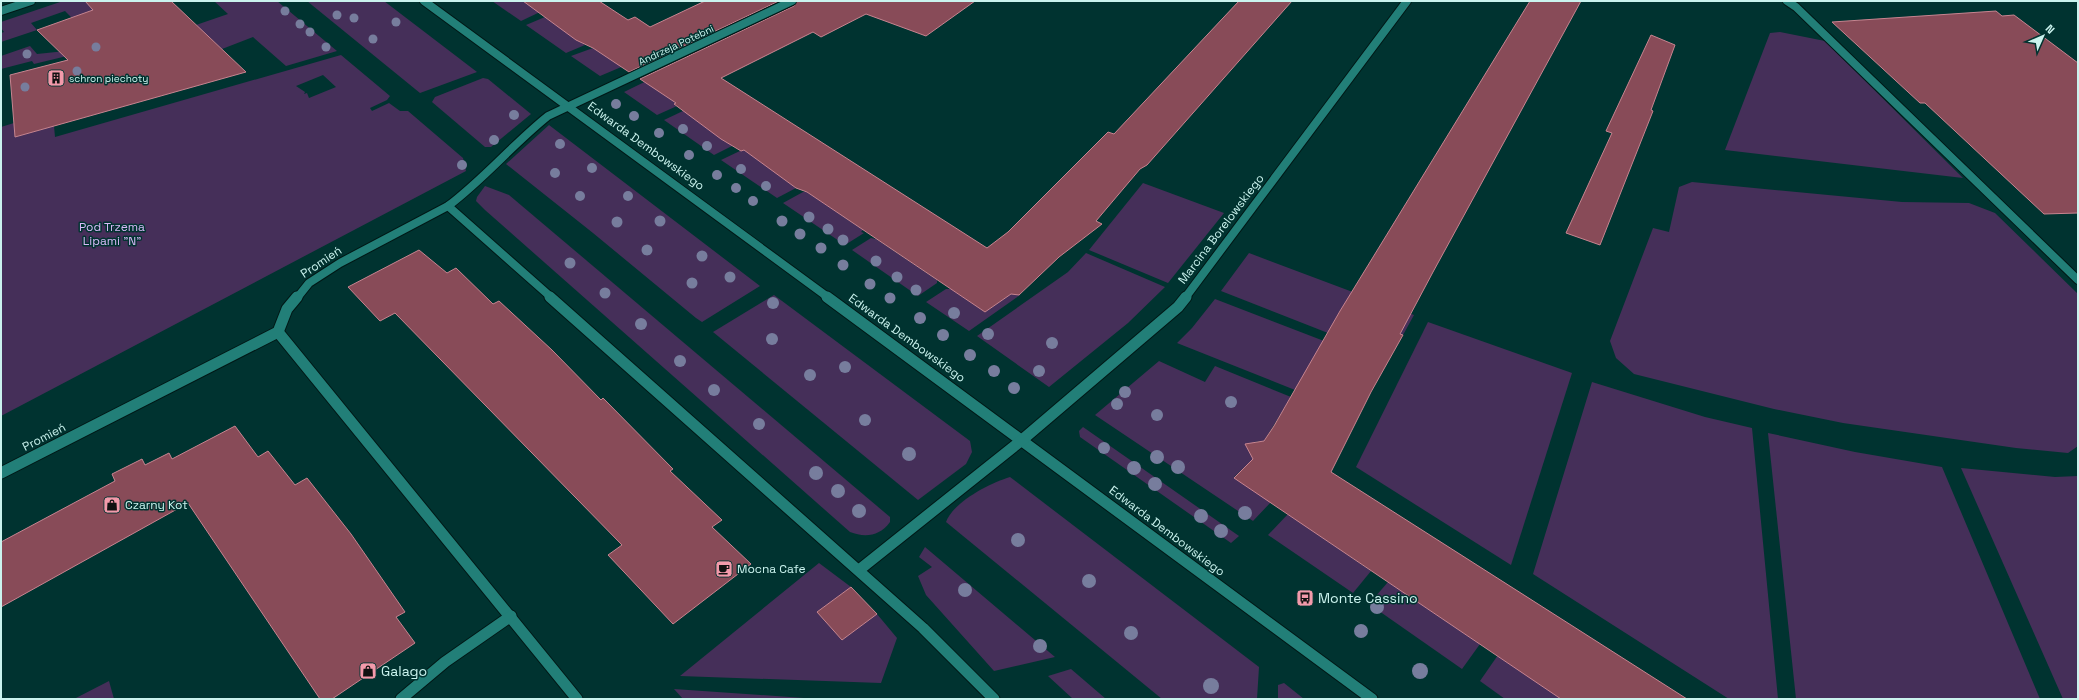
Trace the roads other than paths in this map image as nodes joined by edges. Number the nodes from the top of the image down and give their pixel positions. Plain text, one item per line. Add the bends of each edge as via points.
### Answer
1 (30, 1) edge
2 (424, 1) edge
3 (792, 1) edge
4 (1407, 1) edge
5 (1787, 1) edge
6 (1, 11) edge
7 (568, 106) junction
8 (448, 206) junction
9 (2078, 280) edge
10 (278, 332) junction
11 (1022, 440) junction
12 (1, 473) edge
13 (859, 570) junction
14 (511, 616) junction
15 (401, 699) edge
16 (577, 699) edge
17 (994, 699) edge
18 (1372, 699) edge

1 - 6 street
2 - 7 street, Edwarda Dembowskiego
3 - 7 street, Andrzeja Potebni
4 - 11 street, Marcina Borelowskiego via 1178,307
5 - 9 street
7 - 8 street, Promień via 548,116 524,135 463,195
7 - 11 street, Edwarda Dembowskiego
8 - 10 street, Promień via 340,263 309,284 288,309
8 - 13 street
10 - 12 street, Promień
10 - 14 street
11 - 13 street, Marcina Borelowskiego
11 - 18 street, Edwarda Dembowskiego
13 - 17 street via 923,628
14 - 15 street via 445,662
14 - 16 street

